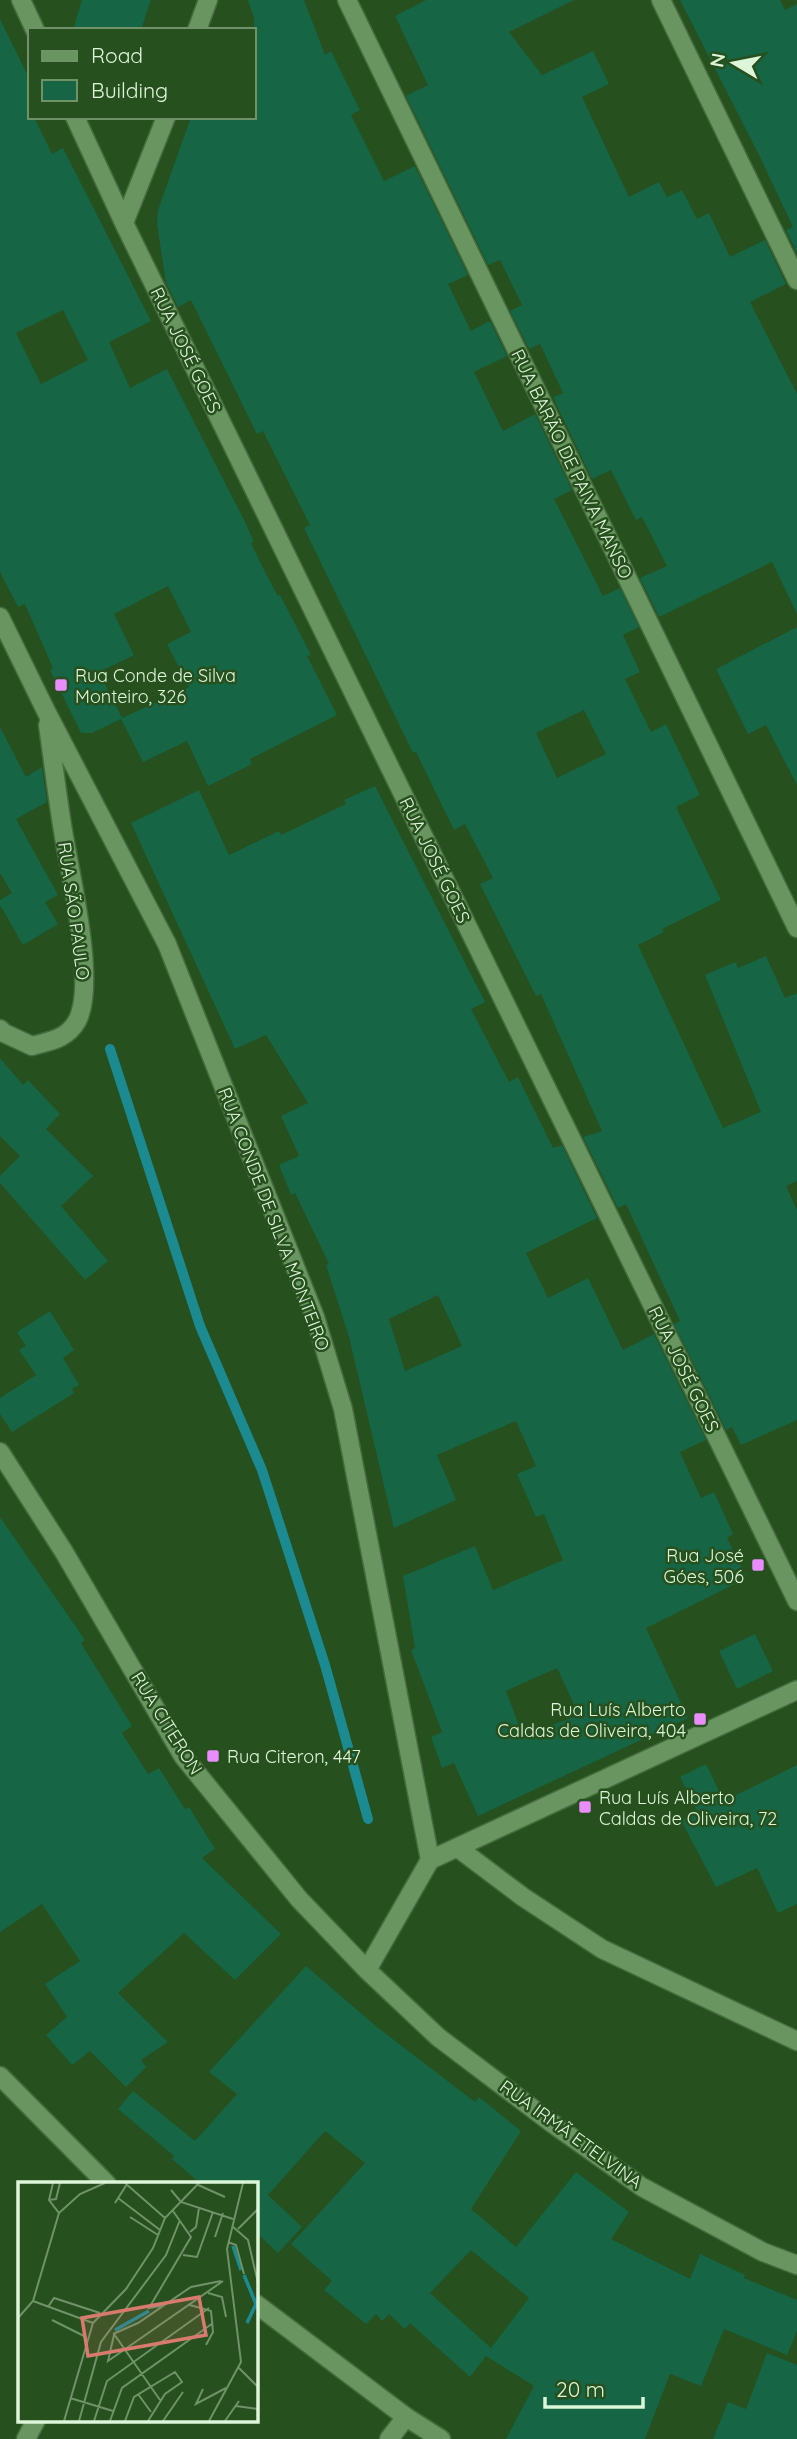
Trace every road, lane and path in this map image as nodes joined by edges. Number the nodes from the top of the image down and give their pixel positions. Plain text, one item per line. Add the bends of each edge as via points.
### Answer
1 (21, 0) edge
2 (208, 0) edge
3 (347, 0) edge
4 (662, 0) edge
5 (34, 28) edge
6 (198, 28) edge
7 (76, 119) edge
8 (165, 119) edge
9 (124, 223) junction
10 (797, 279) edge
11 (0, 617) edge
12 (46, 711) junction
13 (797, 928) edge
14 (0, 1028) edge
15 (0, 1452) edge
16 (797, 1601) edge
17 (797, 1690) edge
18 (458, 1848) junction
19 (430, 1860) junction
20 (367, 1970) junction
21 (797, 2041) edge
22 (0, 2076) edge
23 (106, 2182) edge
24 (797, 2265) edge
25 (257, 2305) edge
26 (406, 2417) junction
27 (35, 2422) edge
28 (26, 2439) edge
29 (389, 2439) edge
30 (441, 2439) edge

1 - 5 street
2 - 6 street
3 - 13 street, RUA BARÃO DE PAIVA MANSO
4 - 10 street
7 - 9 street, RUA JOSÉ GOES
8 - 9 street
9 - 16 street, RUA JOSÉ GOES
11 - 12 street, RUA CONDE DE SILVA MONTEIRO
12 - 14 street, RUA SÃO PAULO via 85,988 77,1021 63,1037 32,1046
12 - 19 street, RUA CONDE DE SILVA MONTEIRO via 167,944 315,1317 343,1409
15 - 20 street, RUA CITERON via 183,1756 299,1899
17 - 18 street
18 - 19 street
18 - 21 street via 602,1949
19 - 20 street
20 - 24 street, RUA IRMÃ ETELVINA via 438,2037 642,2187 762,2252
22 - 23 street
25 - 26 street
26 - 29 street
26 - 30 street
27 - 28 street

